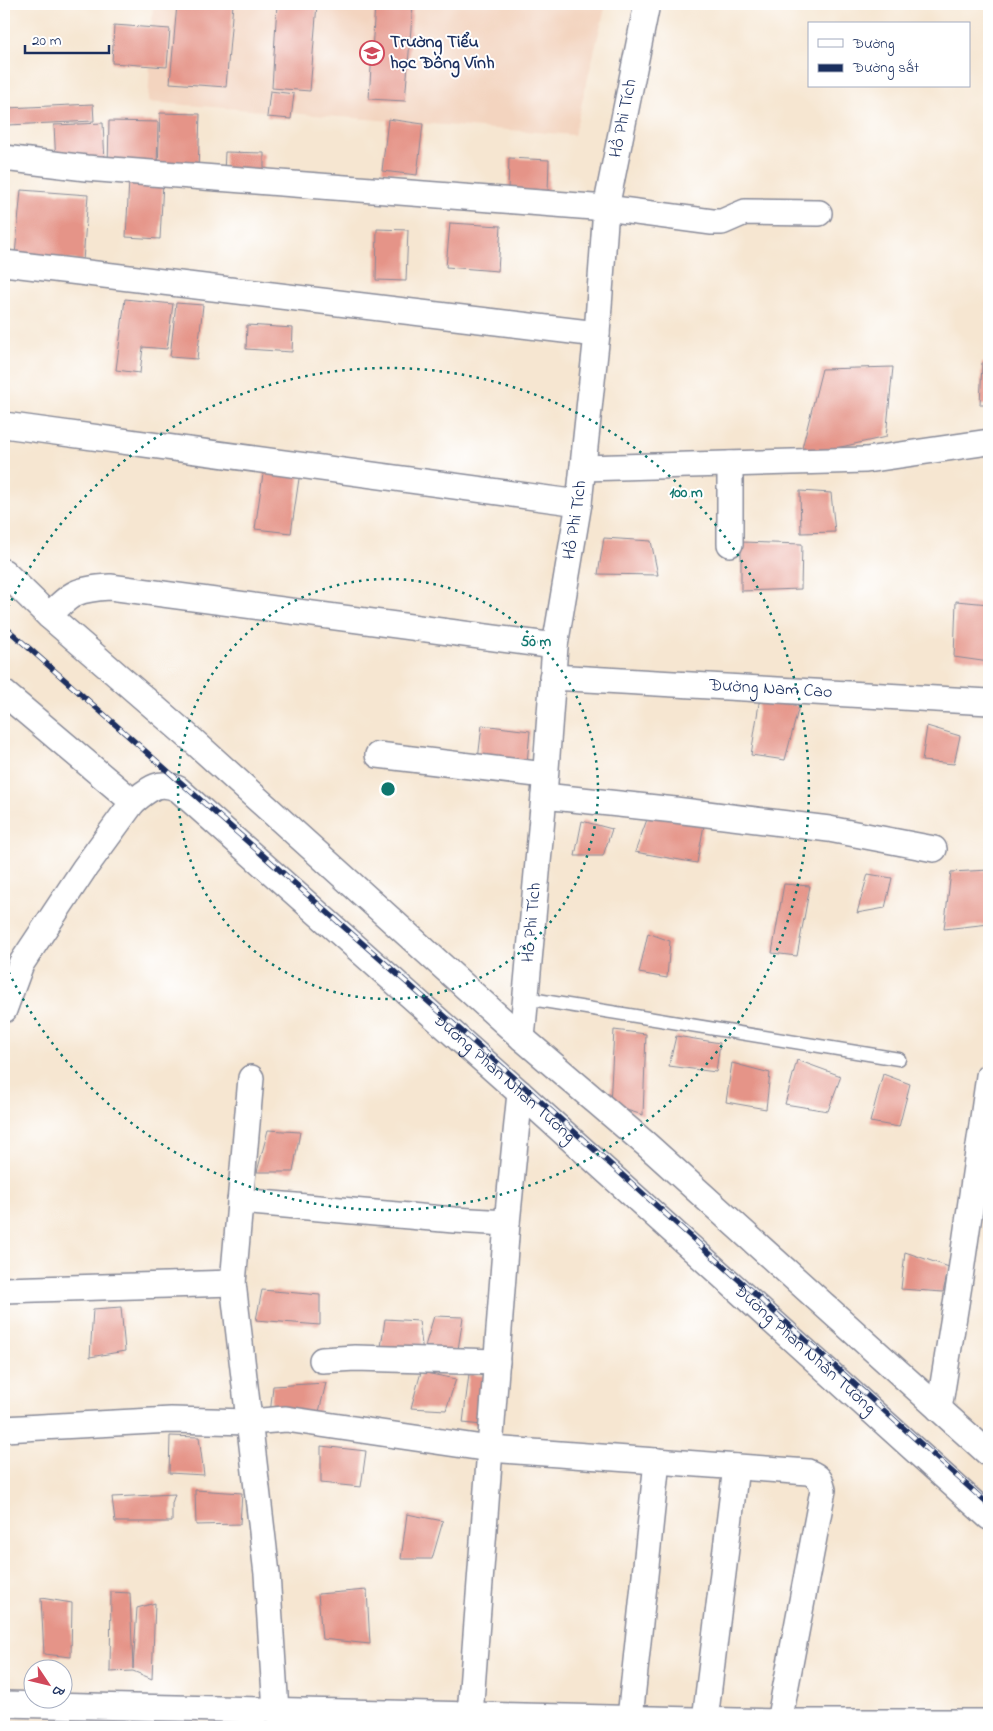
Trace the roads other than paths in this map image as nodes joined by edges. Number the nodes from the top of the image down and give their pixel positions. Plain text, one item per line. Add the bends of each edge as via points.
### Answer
1 (647, 4) edge
2 (4, 158) edge
3 (606, 208) junction
4 (818, 213) dead end
5 (4, 263) edge
6 (597, 334) junction
7 (4, 425) edge
8 (989, 442) edge
9 (730, 464) junction
10 (583, 468) junction
11 (579, 503) junction
12 (730, 544) dead end
13 (4, 572) edge
14 (49, 616) junction
15 (555, 646) junction
16 (552, 677) junction
17 (4, 694) edge
18 (989, 702) edge
19 (378, 755) dead end
20 (544, 786) junction
21 (133, 802) junction
22 (934, 849) dead end
23 (526, 998) junction
24 (4, 1010) edge
25 (522, 1038) junction
26 (900, 1060) dead end
27 (989, 1076) edge
28 (251, 1078) dead end
29 (520, 1093) junction
30 (240, 1201) junction
31 (507, 1223) junction
32 (233, 1283) junction
33 (4, 1290) edge
34 (322, 1360) dead end
35 (497, 1362) junction
36 (939, 1409) junction
37 (249, 1422) junction
38 (4, 1429) edge
39 (490, 1449) junction
40 (989, 1454) edge
41 (657, 1461) junction
42 (736, 1467) junction
43 (989, 1517) edge
44 (4, 1704) edge
45 (276, 1710) junction
46 (470, 1715) junction
47 (630, 1718) junction
48 (705, 1720) junction
49 (778, 1722) junction
50 (989, 1722) edge
51 (737, 1724) edge

1 - 3 street, Hồ Phi Tích
2 - 3 street via 86,168
3 - 4 street via 712,222 722,222 745,212
3 - 6 street, Hồ Phi Tích
5 - 6 street
6 - 10 street, Hồ Phi Tích
7 - 11 street
8 - 9 street via 866,460
9 - 10 street
9 - 12 street
10 - 11 street, Hồ Phi Tích
11 - 15 street, Hồ Phi Tích
13 - 14 street
14 - 15 street via 72,595 92,588 110,587
14 - 25 street via 190,738
15 - 16 street, Hồ Phi Tích
16 - 18 street, Đường Nam Cao
16 - 20 street, Hồ Phi Tích
17 - 21 street
19 - 20 street
20 - 22 street via 675,810 829,829
20 - 23 street, Hồ Phi Tích
21 - 24 street, Đường Phan Nhân Tường via 21,964
21 - 29 street, Đường Phan Nhân Tường via 160,784 178,788
23 - 25 street, Hồ Phi Tích
23 - 26 lane
25 - 36 street via 647,1144
27 - 36 street
28 - 30 street
29 - 31 street
29 - 43 street, Đường Phan Nhân Tường
30 - 31 street
30 - 32 street
31 - 35 street
32 - 33 street
32 - 37 street
34 - 35 street
35 - 39 street
36 - 40 street
37 - 38 street via 171,1420
37 - 39 street via 286,1420
37 - 45 street via 267,1574
39 - 41 street
39 - 46 street
41 - 42 street
41 - 47 street
42 - 48 street
42 - 49 street via 808,1472 817,1475 822,1482
44 - 45 street
45 - 46 street
46 - 47 street
47 - 48 street
48 - 51 street
49 - 50 street
49 - 51 street

